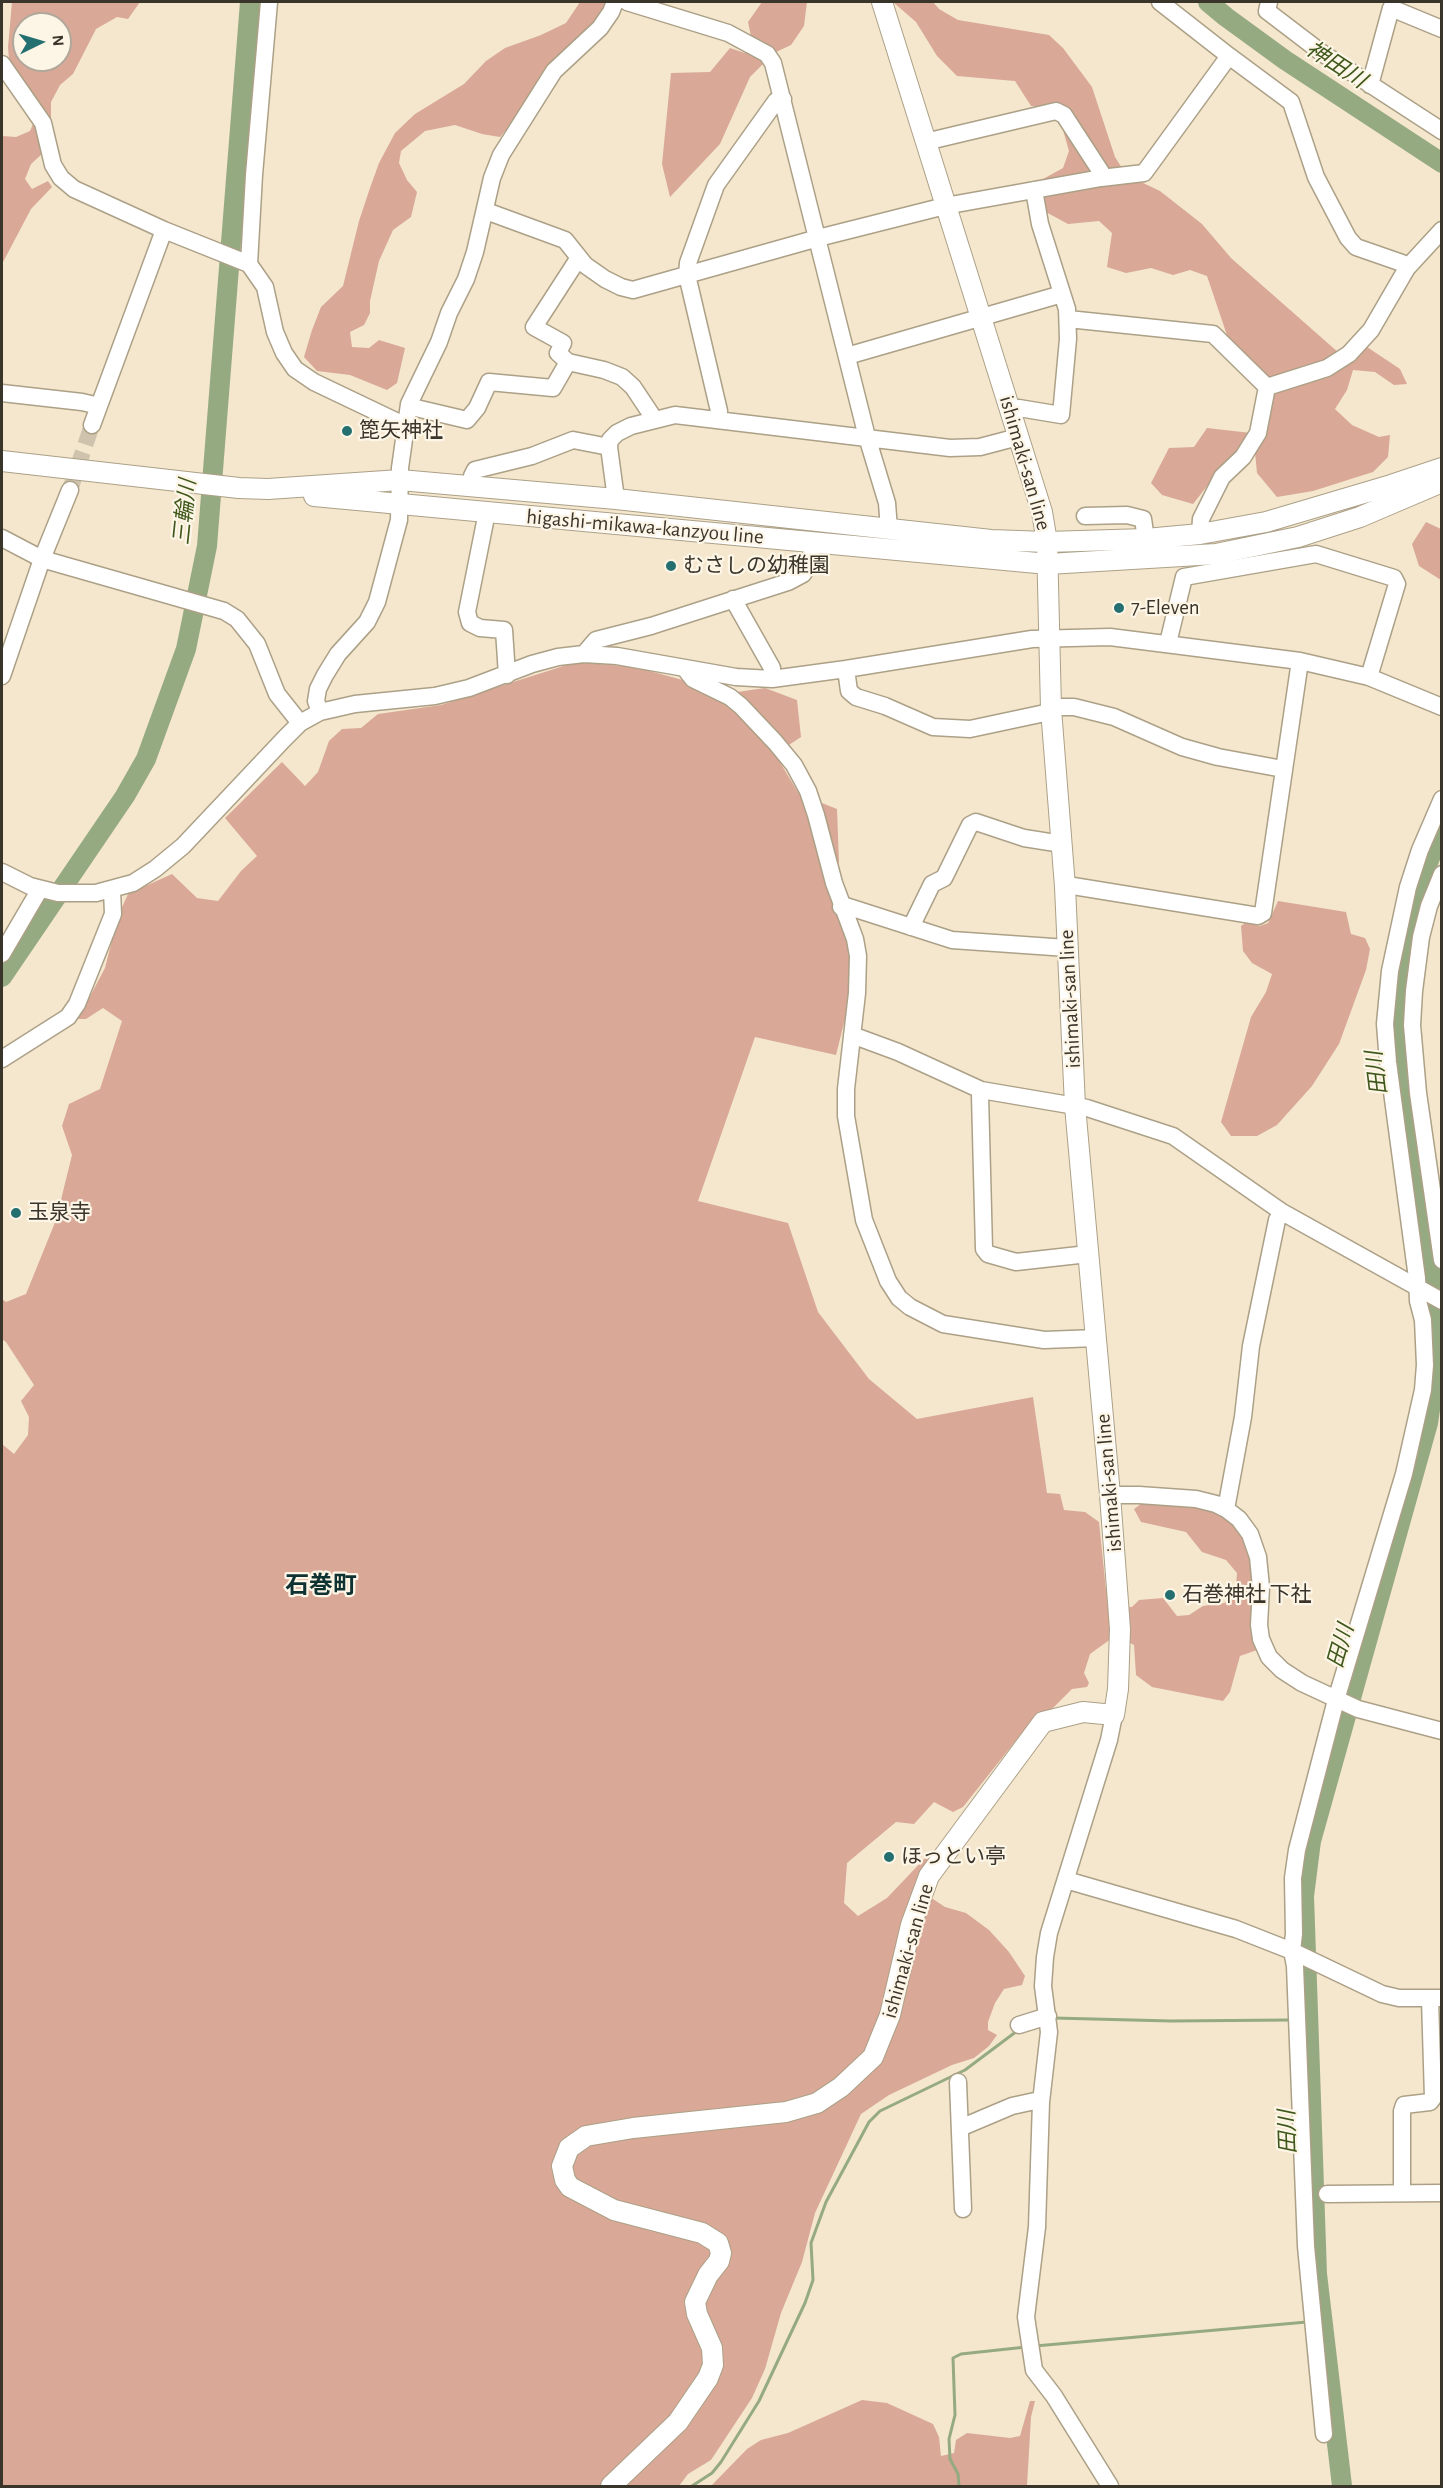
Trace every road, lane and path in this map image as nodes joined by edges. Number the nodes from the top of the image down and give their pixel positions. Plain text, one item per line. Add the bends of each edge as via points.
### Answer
1 (269, 2) edge
2 (615, 2) edge
3 (627, 2) edge
4 (882, 2) edge
5 (1160, 2) edge
6 (1269, 2) edge
7 (1442, 29) edge
8 (1229, 56) junction
9 (2, 64) edge
10 (1370, 85) junction
11 (783, 99) junction
12 (1442, 131) edge
13 (925, 142) junction
14 (1101, 178) junction
15 (1034, 190) junction
16 (945, 206) junction
17 (486, 211) junction
18 (164, 230) junction
19 (1442, 230) edge
20 (818, 238) junction
21 (578, 259) junction
22 (245, 263) junction
23 (1407, 268) junction
24 (687, 274) junction
25 (1062, 294) junction
26 (981, 318) junction
27 (1068, 319) junction
28 (847, 356) junction
29 (568, 362) junction
30 (1267, 387) junction
31 (2, 393) edge
32 (409, 404) junction
33 (99, 406) junction
34 (1010, 410) junction
35 (652, 419) junction
36 (718, 419) junction
37 (92, 425) tunnel mouth
38 (404, 425) junction
39 (867, 437) junction
40 (1018, 437) junction
41 (609, 447) junction
42 (2, 451) edge
43 (2, 461) edge
44 (67, 468) junction
45 (1442, 468) edge
46 (400, 480) junction
47 (1442, 482) edge
48 (471, 487) junction
49 (268, 489) junction
50 (70, 490) tunnel mouth
51 (616, 499) junction
52 (400, 503) junction
53 (487, 512) junction
54 (1085, 516) dead end
55 (888, 529) junction
56 (1200, 534) junction
57 (2, 538) edge
58 (1146, 539) junction
59 (1047, 542) junction
60 (813, 543) junction
61 (42, 559) junction
62 (1048, 564) junction
63 (733, 599) junction
64 (1049, 638) junction
65 (1168, 643) junction
66 (584, 654) junction
67 (1300, 661) junction
68 (685, 669) junction
69 (846, 669) junction
70 (507, 675) junction
71 (2, 676) edge
72 (1370, 677) junction
73 (772, 679) junction
74 (1442, 706) edge
75 (1052, 709) junction
76 (320, 712) junction
77 (300, 723) junction
78 (1283, 769) junction
79 (1442, 799) edge
80 (1062, 844) junction
81 (2, 872) edge
82 (1442, 874) edge
83 (1065, 887) junction
84 (43, 890) junction
85 (112, 890) junction
86 (841, 907) junction
87 (911, 927) junction
88 (1067, 948) junction
89 (2, 954) edge
90 (852, 1035) junction
91 (2, 1059) edge
92 (981, 1090) junction
93 (1075, 1107) junction
94 (1282, 1212) junction
95 (1088, 1254) junction
96 (1442, 1260) edge
97 (1421, 1289) junction
98 (1442, 1301) edge
99 (1097, 1338) junction
100 (1110, 1496) junction
101 (1226, 1509) junction
102 (1339, 1701) junction
103 (1114, 1715) junction
104 (1442, 1731) edge
105 (1066, 1880) junction
106 (1295, 1953) junction
107 (1436, 1999) edge
108 (1048, 2016) junction
109 (1018, 2025) dead end
110 (958, 2082) dead end
111 (1041, 2102) junction
112 (960, 2128) junction
113 (1402, 2193) junction
114 (1442, 2193) edge
115 (1327, 2194) dead end
116 (963, 2209) dead end
117 (1324, 2434) dead end
118 (611, 2487) edge
119 (1110, 2487) edge

1 - 22 street
2 - 17 street via 600,28 554,71 501,155
3 - 11 street via 728,33 767,54
4 - 13 main road, ishimaki-san line
5 - 8 street
6 - 10 street via 1267,11
7 - 10 street via 1391,8
8 - 14 street via 1144,173
8 - 23 street via 1292,102 1316,177 1356,248
9 - 18 street via 43,123 53,165 61,178 74,189
10 - 12 street
11 - 20 street
11 - 24 street via 777,101 716,185
13 - 14 street via 1056,111 1064,115 1101,172
13 - 16 main road, ishimaki-san line
14 - 15 street
15 - 16 street
15 - 25 street via 1040,224
16 - 20 street
16 - 26 main road, ishimaki-san line
17 - 21 street via 565,240
17 - 32 street via 466,279
18 - 22 street
18 - 33 street
19 - 23 street
20 - 24 street
20 - 28 street
21 - 24 street via 605,279 633,290
21 - 29 street via 534,327 563,342 558,353
22 - 38 street via 265,287 275,332 295,369
23 - 30 street via 1371,330 1349,354 1327,368
24 - 36 street
25 - 26 street
25 - 27 street
26 - 28 street
26 - 34 main road, ishimaki-san line
27 - 30 street via 1213,334
27 - 34 street via 1061,415
28 - 39 street
29 - 32 street via 553,388 489,382 477,408 466,420
29 - 35 street via 622,377 633,387
30 - 56 street via 1258,434 1243,457 1222,477 1201,519
31 - 33 street
32 - 38 street
33 - 37 street
34 - 40 main road, ishimaki-san line
35 - 36 street via 675,415
35 - 41 street via 617,433
36 - 39 street
38 - 46 street
39 - 40 street via 950,448 980,447
39 - 55 street via 887,503
40 - 59 main road, ishimaki-san line via 1042,512
41 - 48 street via 573,440 532,456 476,470
41 - 51 street
42 - 44 main road, higashi-mikawa-kanzyou line
43 - 44 main road, higashi-mikawa-kanzyou line
44 - 49 main road, higashi-mikawa-kanzyou line
45 - 56 main road, higashi-mikawa-kanzyou line via 1266,522
46 - 48 main road, higashi-mikawa-kanzyou line
46 - 49 main road, higashi-mikawa-kanzyou line
46 - 52 street
47 - 62 main road, higashi-mikawa-kanzyou line via 1360,517 1298,537 1216,554
48 - 51 main road, higashi-mikawa-kanzyou line
49 - 52 main road, higashi-mikawa-kanzyou line via 293,495
50 - 61 street
51 - 55 main road, higashi-mikawa-kanzyou line
52 - 53 main road, higashi-mikawa-kanzyou line
52 - 76 street via 395,544 378,602 325,675 316,701
53 - 60 main road, higashi-mikawa-kanzyou line
53 - 70 street via 467,612 470,622 480,628 504,630
54 - 58 street via 1126,515 1143,519
55 - 59 main road, higashi-mikawa-kanzyou line
56 - 58 main road, higashi-mikawa-kanzyou line
57 - 61 street
58 - 59 main road, higashi-mikawa-kanzyou line
59 - 62 main road, ishimaki-san line
60 - 62 main road, higashi-mikawa-kanzyou line
60 - 63 street via 803,574
61 - 71 street
61 - 77 street via 224,611 237,619 251,633 277,694
62 - 64 main road, ishimaki-san line
63 - 66 street via 596,640
63 - 73 street via 772,668
64 - 65 street via 1110,637
64 - 69 street
64 - 75 main road, ishimaki-san line
65 - 67 street
65 - 72 street via 1184,578 1316,554 1394,578 1397,584
66 - 68 street
66 - 70 street via 549,660
67 - 72 street
67 - 78 street
68 - 73 street
68 - 86 street via 693,679 741,706 794,765 816,815
69 - 73 street
69 - 75 street via 849,692 856,697 933,727 970,729
70 - 76 street via 435,696 355,704
72 - 74 street
75 - 78 street via 1074,708 1114,717 1182,747
75 - 80 main road, ishimaki-san line
76 - 77 street
77 - 85 street via 183,846 133,883
78 - 83 street via 1263,912 1258,916
79 - 97 street via 1408,887 1386,1011 1388,1062
80 - 83 main road, ishimaki-san line
80 - 87 street via 1024,838 976,822 970,825 944,878 932,884
81 - 84 street
82 - 96 street via 1421,937 1412,1025
83 - 88 main road, ishimaki-san line
84 - 85 street via 75,894
84 - 89 street
85 - 91 street via 113,914 77,1004 68,1017
86 - 87 street
86 - 90 street via 858,956
87 - 88 street via 952,940
88 - 93 main road, ishimaki-san line
90 - 92 street
90 - 99 street via 846,1107 852,1161 864,1220 888,1281 899,1298 943,1324 1044,1340
92 - 93 street
92 - 95 street via 984,1249 988,1254 1016,1262
93 - 94 street via 1173,1136
93 - 95 main road, ishimaki-san line
94 - 97 street
94 - 101 street via 1277,1220 1251,1346
95 - 99 main road, ishimaki-san line
97 - 98 street
97 - 102 street via 1418,1301 1425,1365 1421,1401
99 - 100 main road, ishimaki-san line
100 - 101 street via 1196,1499
100 - 103 main road, ishimaki-san line via 1121,1661
101 - 102 street via 1250,1534 1258,1557 1259,1625 1269,1657 1282,1670
102 - 104 street
102 - 106 street via 1296,1850
103 - 105 street
103 - 118 main road, ishimaki-san line via 1083,1712 1043,1722 974,1813 929,1876 911,1925 890,2015 873,2056 841,2087 817,2103 786,2112 621,2130 586,2136 569,2148 562,2166 570,2187 614,2210 702,2233 718,2243 721,2253 695,2302 712,2348 713,2365 708,2378 678,2421
105 - 106 street via 1236,1929
105 - 108 street via 1045,1957 1043,1986
106 - 107 street via 1382,1994
106 - 117 street via 1307,2266
107 - 113 street via 1433,2098 1430,2102 1404,2105 1402,2111
108 - 109 street
108 - 111 street
110 - 112 street
111 - 112 street via 1012,2106
111 - 119 street via 1038,2221 1026,2317 1034,2370
112 - 116 street
113 - 114 street
113 - 115 street

